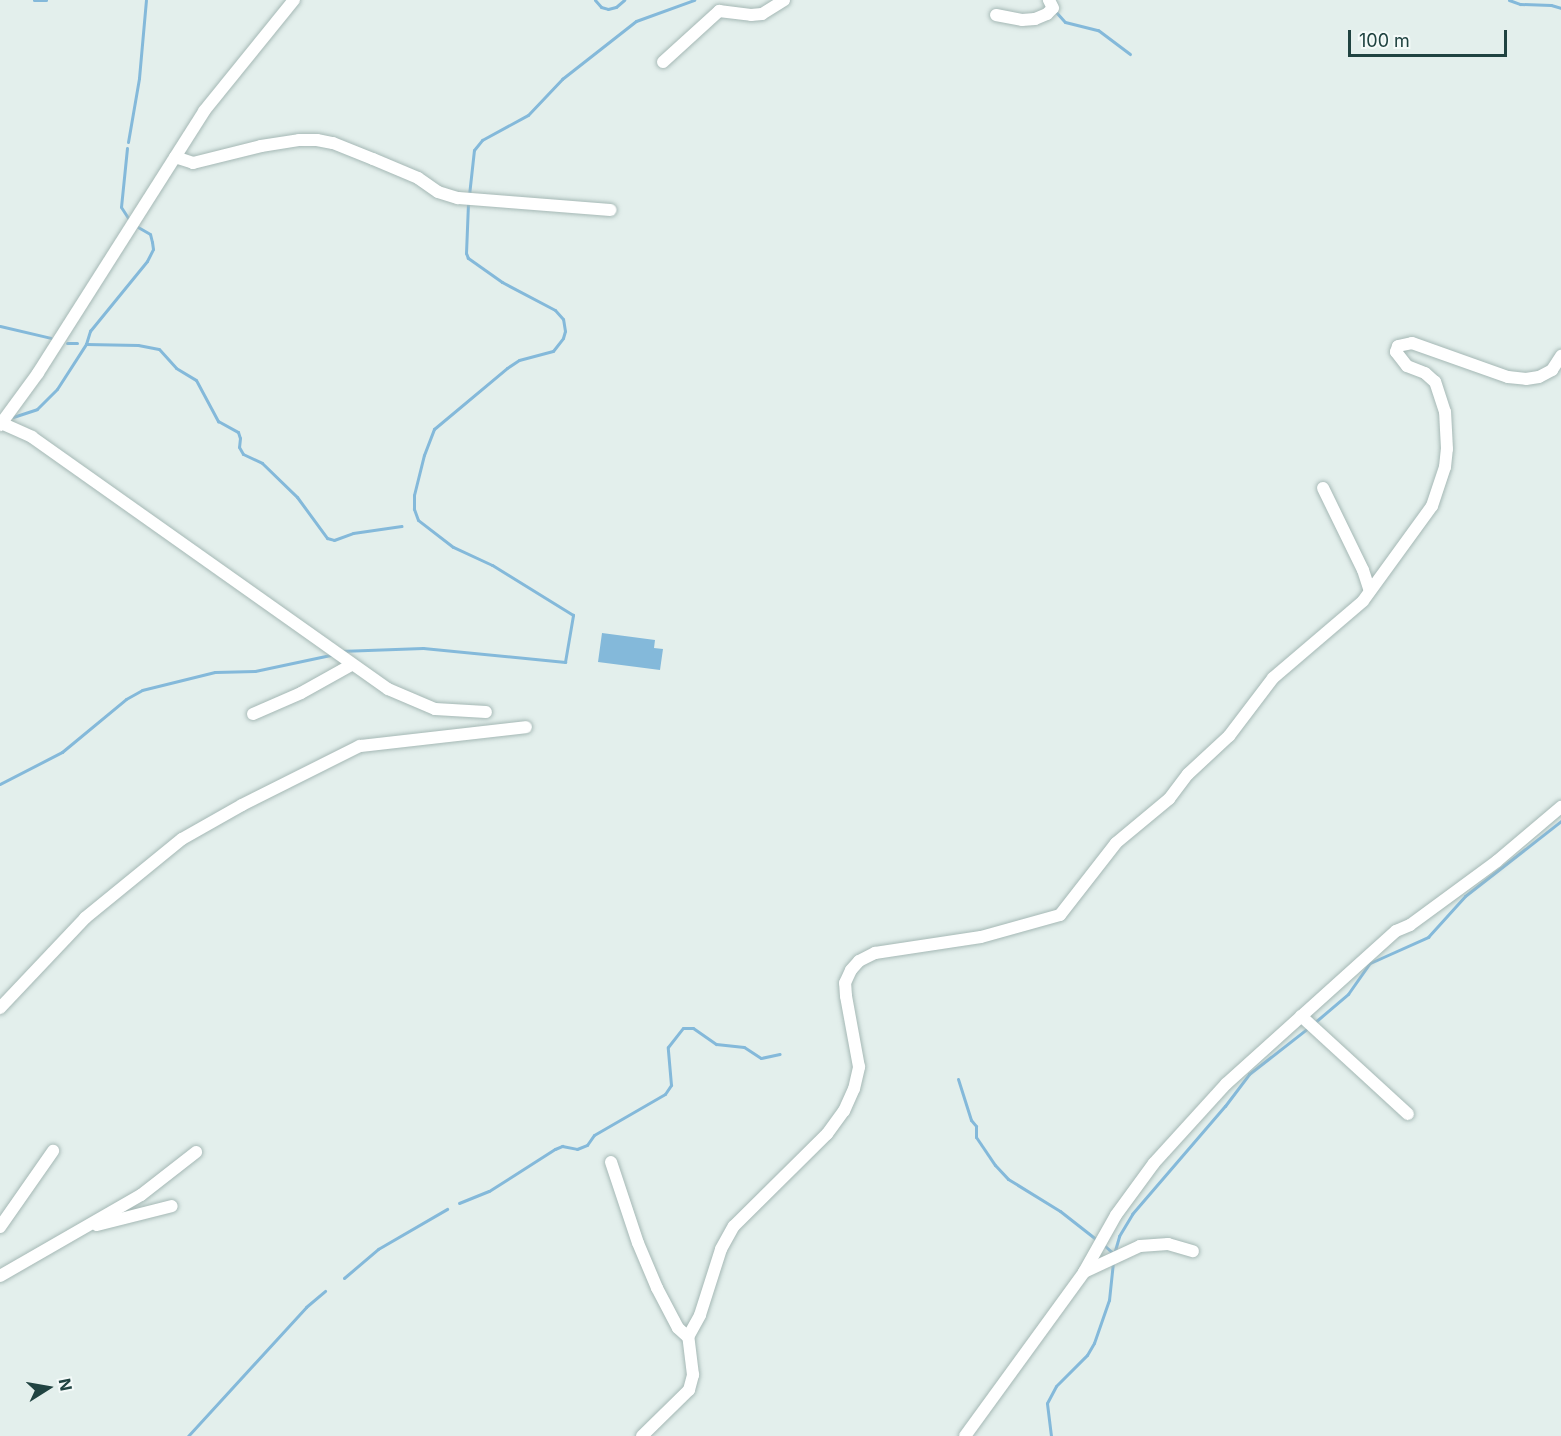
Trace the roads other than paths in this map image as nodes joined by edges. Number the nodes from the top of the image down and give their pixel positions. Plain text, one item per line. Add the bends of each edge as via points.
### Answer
1 (294, 0) edge
2 (784, 0) edge
3 (1049, 0) edge
4 (996, 15) dead end
5 (663, 62) dead end
6 (175, 157) junction
7 (611, 210) dead end
8 (1561, 356) edge
9 (1, 424) edge
10 (1323, 488) dead end
11 (1370, 591) junction
12 (351, 665) junction
13 (486, 712) dead end
14 (254, 714) dead end
15 (526, 727) dead end
16 (1561, 807) edge
17 (0, 1008) edge
18 (1301, 1016) junction
19 (1408, 1114) dead end
20 (53, 1151) dead end
21 (196, 1152) dead end
22 (612, 1162) dead end
23 (172, 1206) dead end
24 (0, 1227) edge
25 (84, 1228) junction
26 (1193, 1251) dead end
27 (1084, 1272) junction
28 (0, 1276) edge
29 (688, 1337) junction
30 (642, 1436) edge
31 (965, 1436) edge

1 - 6 street via 204,111
2 - 5 street via 762,14 719,11
3 - 4 street via 1053,8 1035,19
6 - 7 street via 193,162 261,146 317,140 373,159 458,198
6 - 9 street via 38,373
8 - 11 street via 1552,370 1526,379 1508,377 1412,343 1398,346 1396,352 1407,366 1436,382 1445,412 1445,467 1432,506
9 - 12 street via 32,437
10 - 11 street
11 - 29 street via 1273,678 1229,736 1188,774 1169,799 1116,843 1060,915 981,937 875,953 851,970 845,983 859,1067 854,1089 827,1134 734,1226 721,1249 700,1315
12 - 13 street via 388,689 435,709
12 - 14 street
15 - 17 street via 360,746 242,805 182,839 93,911
16 - 18 street via 1497,861 1410,925 1396,931
18 - 19 street
18 - 27 street via 1226,1084 1154,1163 1116,1215
20 - 24 street
21 - 25 street via 141,1195
22 - 29 street via 657,1288 678,1328
23 - 25 street
25 - 28 street
26 - 27 street via 1168,1244 1140,1246
27 - 31 street
29 - 30 street via 693,1375 689,1390

